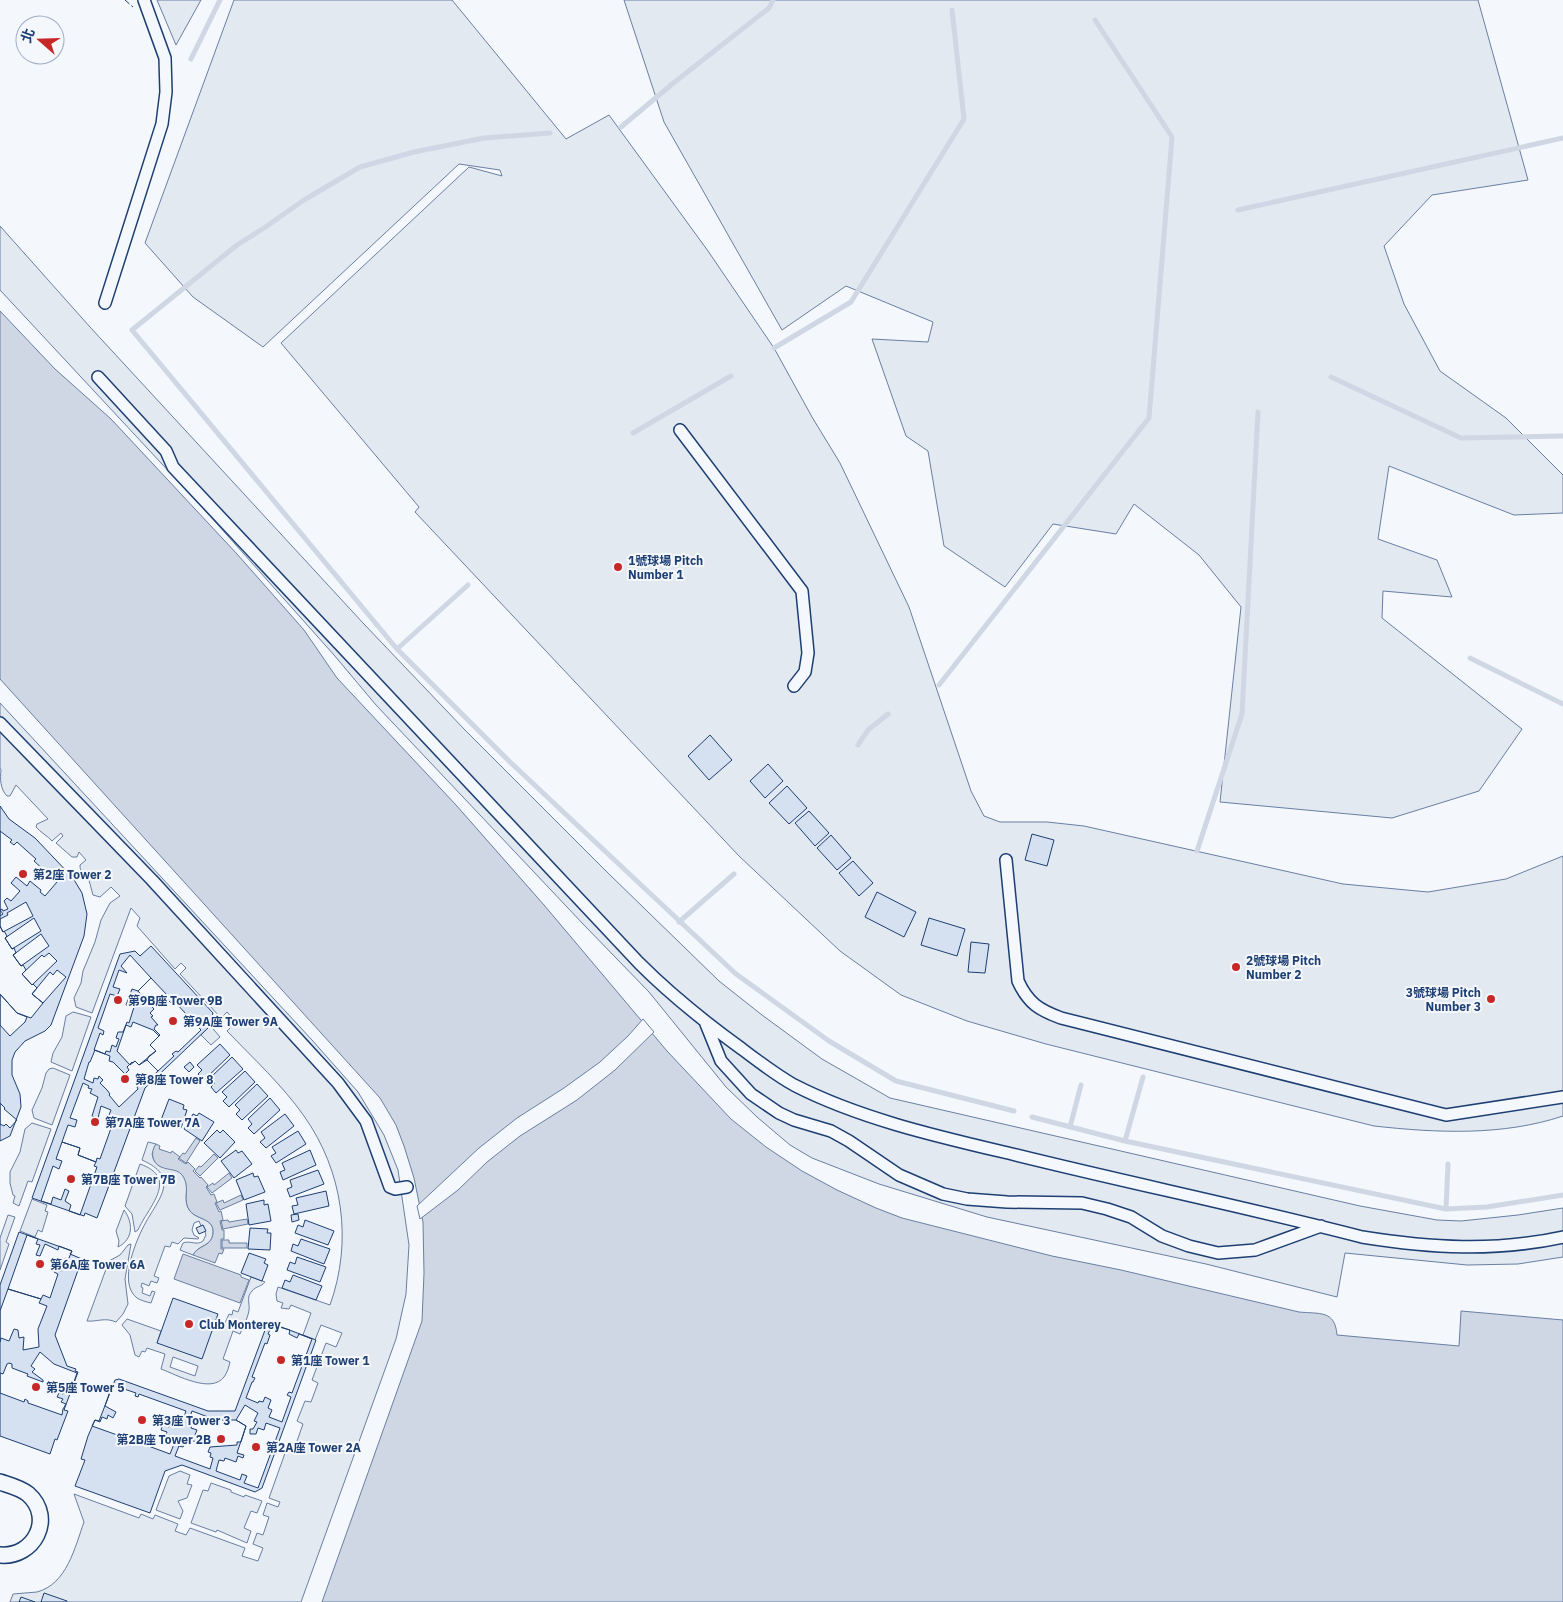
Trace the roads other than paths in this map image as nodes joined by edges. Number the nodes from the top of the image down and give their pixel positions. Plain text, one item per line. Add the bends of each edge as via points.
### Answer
1 (144, 0) edge
2 (105, 303) dead end
3 (98, 377) dead end
4 (680, 430) dead end
5 (794, 686) dead end
6 (0, 723) edge
7 (1006, 860) dead end
8 (705, 1022) junction
9 (1563, 1097) edge
10 (407, 1187) dead end
11 (1321, 1226) junction
12 (1563, 1237) edge
13 (0, 1482) edge
14 (0, 1555) edge

1 - 2 street via 165,58 166,92 162,124
3 - 8 street via 166,451 173,467 639,963
4 - 5 street via 802,591 808,653 805,672
6 - 10 street via 152,880 338,1083 366,1121 390,1187
7 - 9 street via 1018,981 1030,1002 1041,1011 1446,1115
8 - 11 street via 793,1084 881,1119 1040,1161
8 - 11 street via 722,1061 751,1094 779,1113 849,1141 898,1176 942,1194 1007,1202 1082,1203 1132,1217 1162,1236 1218,1253 1255,1250
11 - 12 street via 1395,1242 1466,1248 1513,1246
13 - 14 street via 29,1495 39,1510 40,1520 31,1545 15,1554

